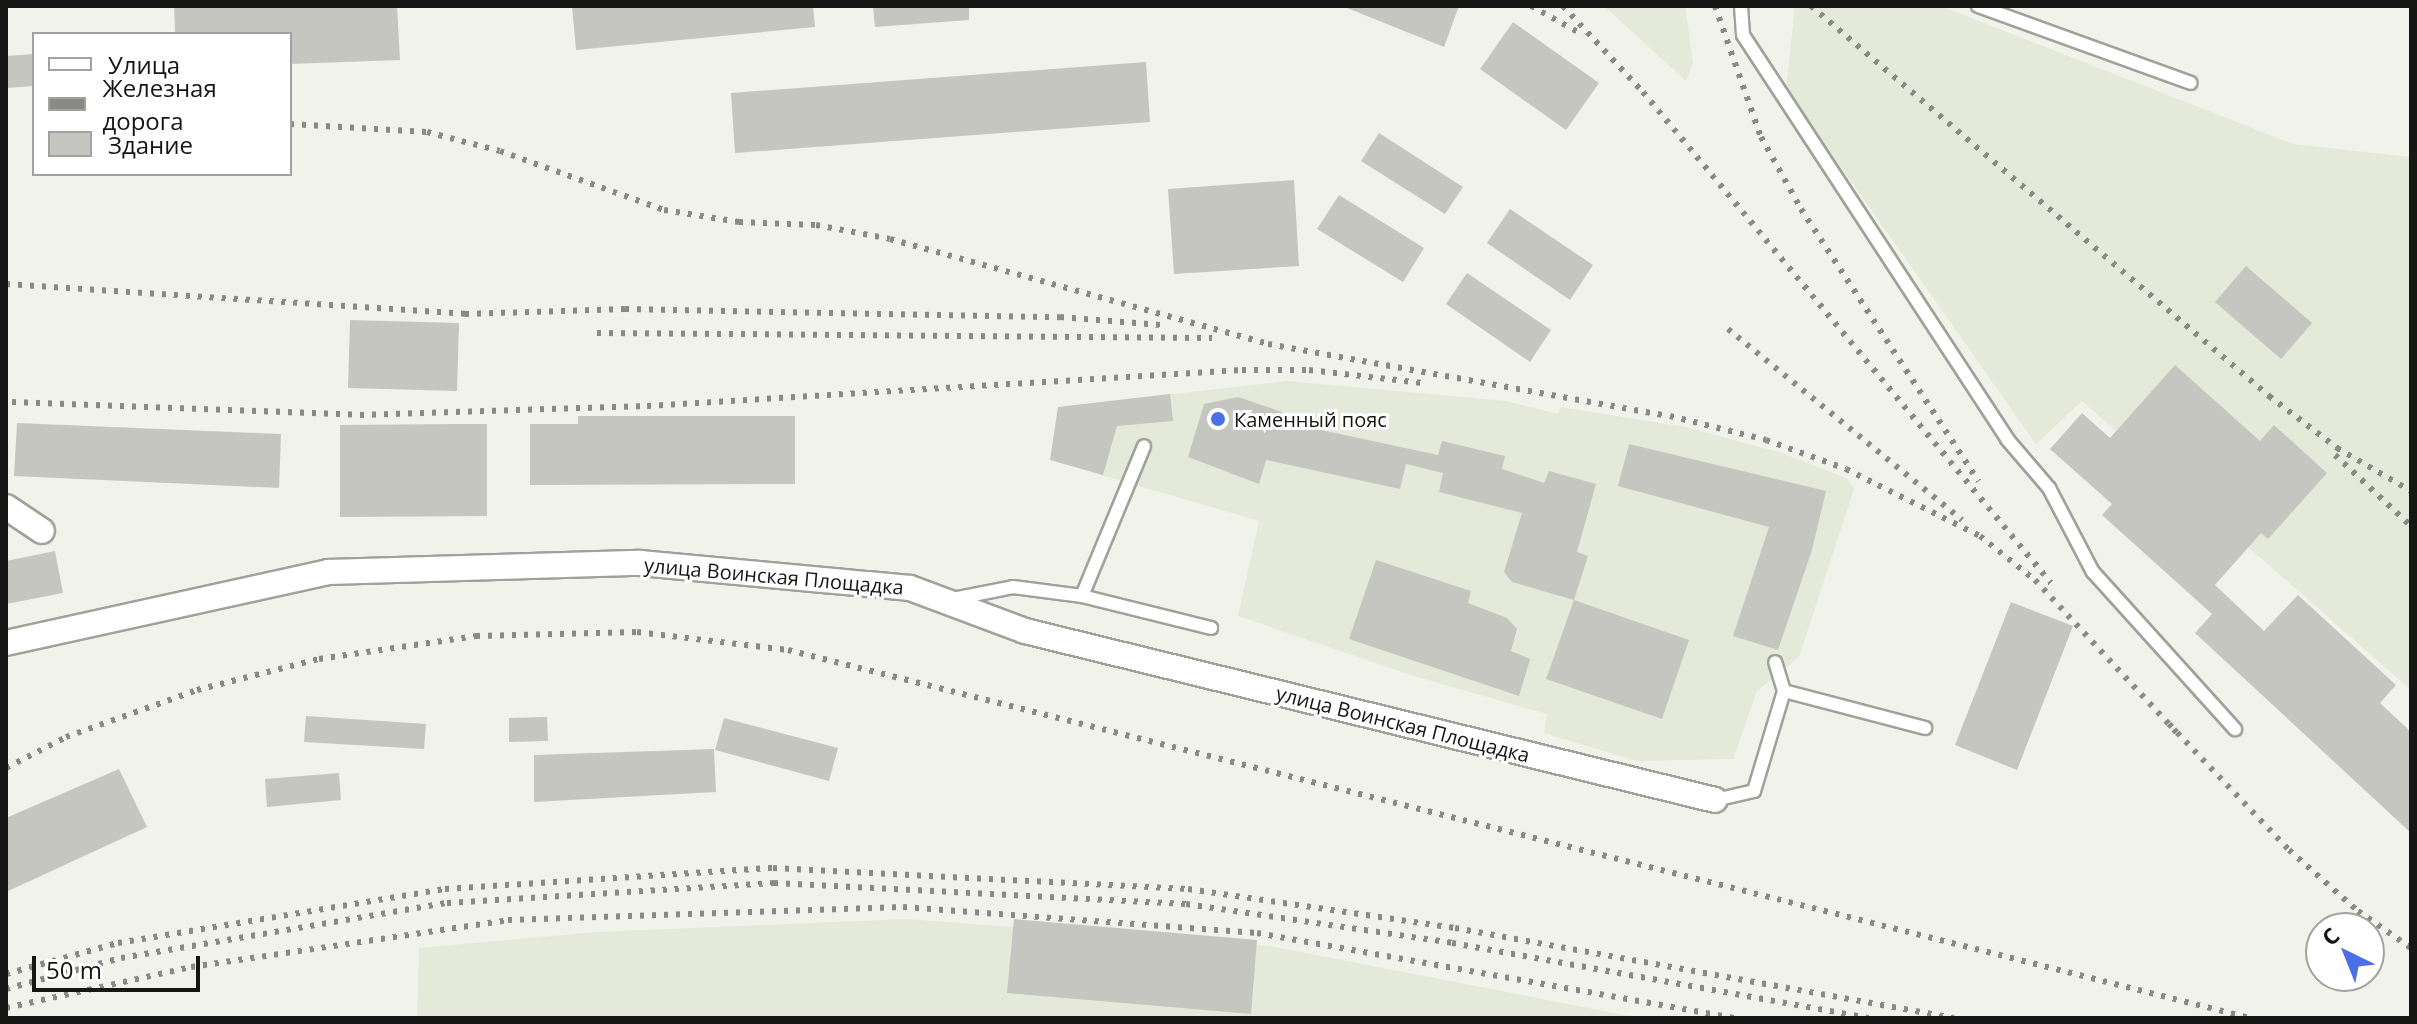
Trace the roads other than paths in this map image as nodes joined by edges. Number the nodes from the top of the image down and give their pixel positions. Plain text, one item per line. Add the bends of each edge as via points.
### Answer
1 (1741, 6) edge
2 (1978, 6) edge
3 (2191, 83) dead end
4 (1144, 446) dead end
5 (6, 507) edge
6 (42, 531) dead end
7 (1082, 596) junction
8 (946, 600) junction
9 (1211, 628) dead end
10 (6, 643) edge
11 (1775, 662) dead end
12 (1784, 691) junction
13 (1925, 728) dead end
14 (2235, 729) dead end
15 (1715, 800) joint

1 - 14 lane via 1743,35 2007,439 2049,488 2093,572
2 - 3 lane
4 - 7 lane
5 - 6 street
7 - 8 lane via 1013,587
7 - 9 lane
8 - 10 street, улица Воинская Площадка via 910,588 640,563 328,572
8 - 15 street, улица Воинская Площадка via 1025,631
11 - 12 lane
12 - 13 lane
12 - 15 lane via 1754,791

